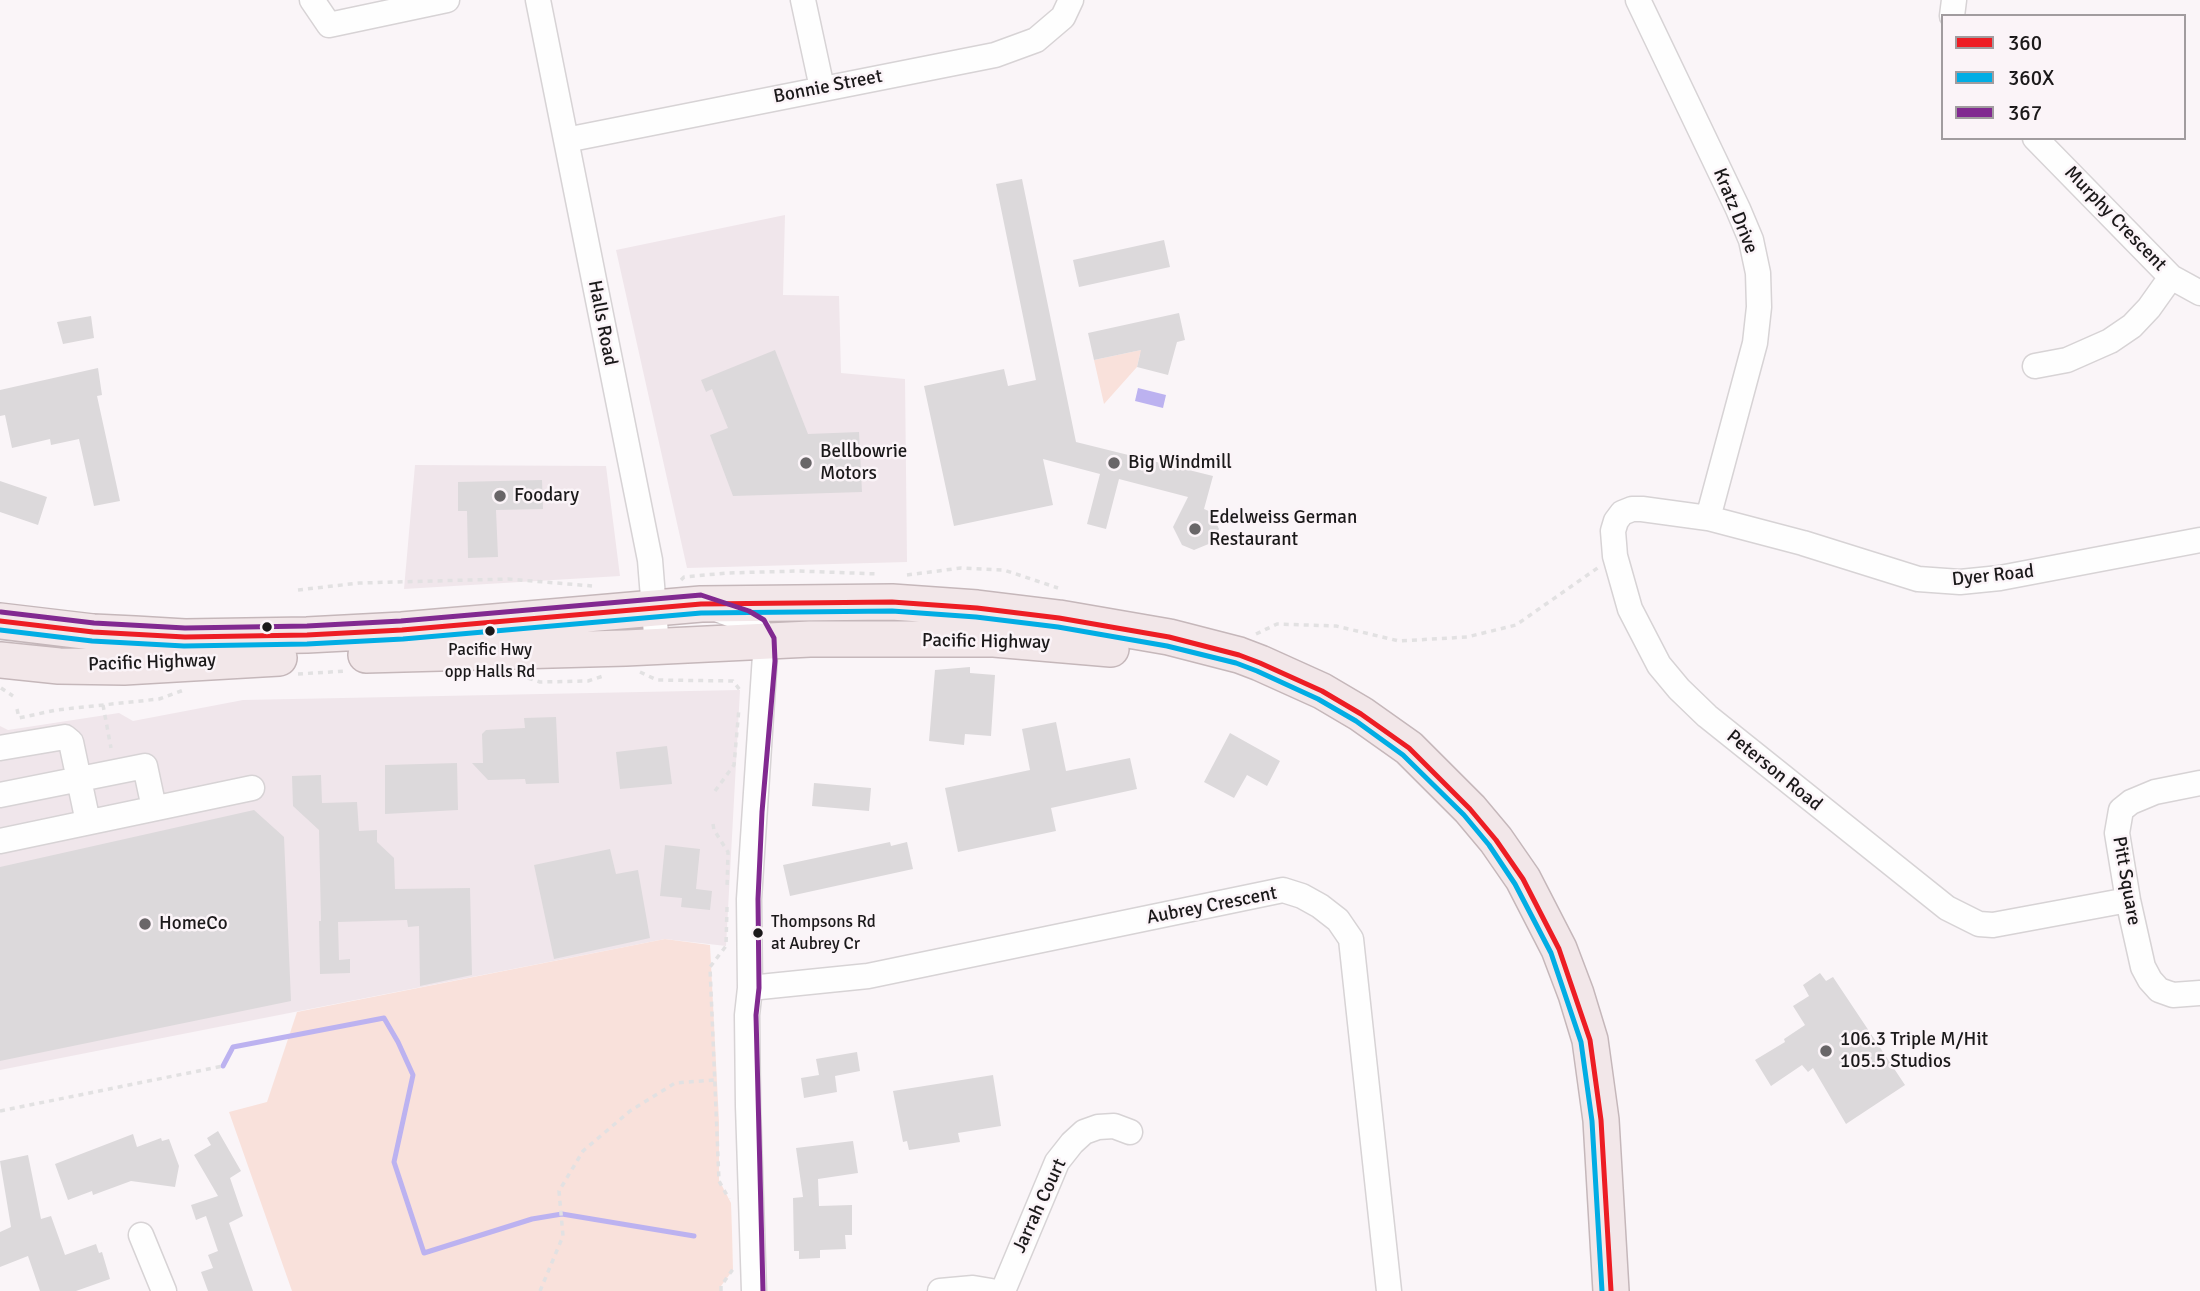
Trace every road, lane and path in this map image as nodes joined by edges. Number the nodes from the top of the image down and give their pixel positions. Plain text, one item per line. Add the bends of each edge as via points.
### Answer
1 (312, 0) edge
2 (447, 0) edge
3 (538, 0) edge
4 (803, 0) edge
5 (1071, 0) edge
6 (1637, 0) edge
7 (822, 88) junction
8 (566, 140) junction
9 (2037, 140) edge
10 (2171, 276) junction
11 (2200, 293) edge
12 (2035, 366) dead end
13 (1708, 518) junction
14 (2200, 540) edge
15 (1615, 556) junction
16 (888, 575) dead end
17 (598, 586) dead end
18 (1058, 588) dead end
19 (298, 590) dead end
20 (908, 590) junction
21 (693, 591) junction
22 (655, 608) junction
23 (0, 621) edge
24 (1255, 635) dead end
25 (766, 640) junction
26 (646, 658) junction
27 (0, 660) edge
28 (350, 671) dead end
29 (611, 672) dead end
30 (296, 674) dead end
31 (525, 675) dead end
32 (0, 687) edge
33 (191, 688) dead end
34 (13, 696) dead end
35 (103, 705) junction
36 (17, 709) dead end
37 (0, 748) edge
38 (111, 748) dead end
39 (80, 779) junction
40 (2200, 783) edge
41 (252, 788) dead end
42 (715, 791) dead end
43 (0, 795) edge
44 (154, 808) junction
45 (88, 822) junction
46 (713, 824) dead end
47 (0, 841) edge
48 (727, 892) dead end
49 (2128, 900) junction
50 (727, 906) dead end
51 (750, 988) junction
52 (2200, 993) edge
53 (223, 1066) dead end
54 (714, 1080) junction
55 (0, 1111) edge
56 (1130, 1132) dead end
57 (731, 1203) dead end
58 (141, 1235) dead end
59 (733, 1257) dead end
60 (164, 1291) edge
61 (540, 1291) edge
62 (721, 1291) edge
63 (754, 1291) edge
64 (940, 1291) edge
65 (991, 1291) edge
66 (1003, 1291) edge
67 (1389, 1291) edge
68 (1589, 1291) edge
69 (1611, 1291) edge

1 - 2 street via 329,25
3 - 8 street, Halls Road
4 - 7 street
5 - 7 street, Bonnie Street via 1051,29 1016,49
6 - 13 street, Kratz Drive via 1738,209 1758,273 1755,343
7 - 8 street, Bonnie Street
8 - 22 street, Halls Road via 650,560
9 - 10 street, Murphy Crescent
10 - 11 street, Murphy Crescent
10 - 12 street via 2149,308 2110,341 2067,360
13 - 14 street, Dyer Road via 1918,579 1960,582
13 - 15 street, Peterson Road via 1642,509 1622,513 1613,531
15 - 24 path via 1516,625 1467,637 1399,641 1336,626 1277,624
15 - 49 street, Peterson Road via 1642,637 1679,690 1947,908 1979,924 1993,925
16 - 21 path via 799,571
17 - 19 path via 508,579 345,584
18 - 20 path via 1004,570 961,568
20 - 21 highway, Pacific Highway via 772,602
20 - 25 street, Pacific Highway via 860,614 800,619
20 - 69 highway, Pacific Highway via 977,608 1170,637 1240,655 1361,714 1409,748 1440,778 1496,840 1523,879 1576,994 1590,1040 1597,1088
21 - 22 highway, Pacific Highway
21 - 25 street via 753,623
22 - 23 highway, Pacific Highway via 307,635 185,637
22 - 26 street, Halls Road
25 - 26 highway, Pacific Highway
25 - 51 street via 749,886
25 - 68 highway, Pacific Highway via 994,639 1112,649 1241,679 1342,728 1394,766 1453,823 1482,859 1522,922 1552,994 1575,1082
26 - 27 highway, Pacific Highway via 291,658 124,667
26 - 42 path via 657,680 738,684 734,765
28 - 30 path
29 - 31 path via 592,681 534,681
32 - 34 path
33 - 35 path via 159,699
35 - 36 path via 19,718
35 - 38 path
37 - 39 street via 65,737 71,742
39 - 43 street
39 - 44 street via 145,766
39 - 45 street
40 - 49 street, Pitt Square via 2143,795 2122,810 2118,847
41 - 44 street
44 - 45 street
45 - 47 street
46 - 48 path via 728,852
49 - 52 street, Pitt Square via 2150,980 2172,995
50 - 54 path via 726,946 710,967
51 - 63 street
51 - 67 street, Aubrey Crescent via 868,976 1283,890 1303,896 1338,920 1351,939
53 - 55 path
54 - 57 path via 719,1181
54 - 61 path via 675,1083 630,1111 583,1151 559,1191 563,1236
56 - 66 street, Jarrah Court via 1098,1127 1072,1143 1057,1162
58 - 60 street
59 - 62 path via 733,1270
64 - 65 street

